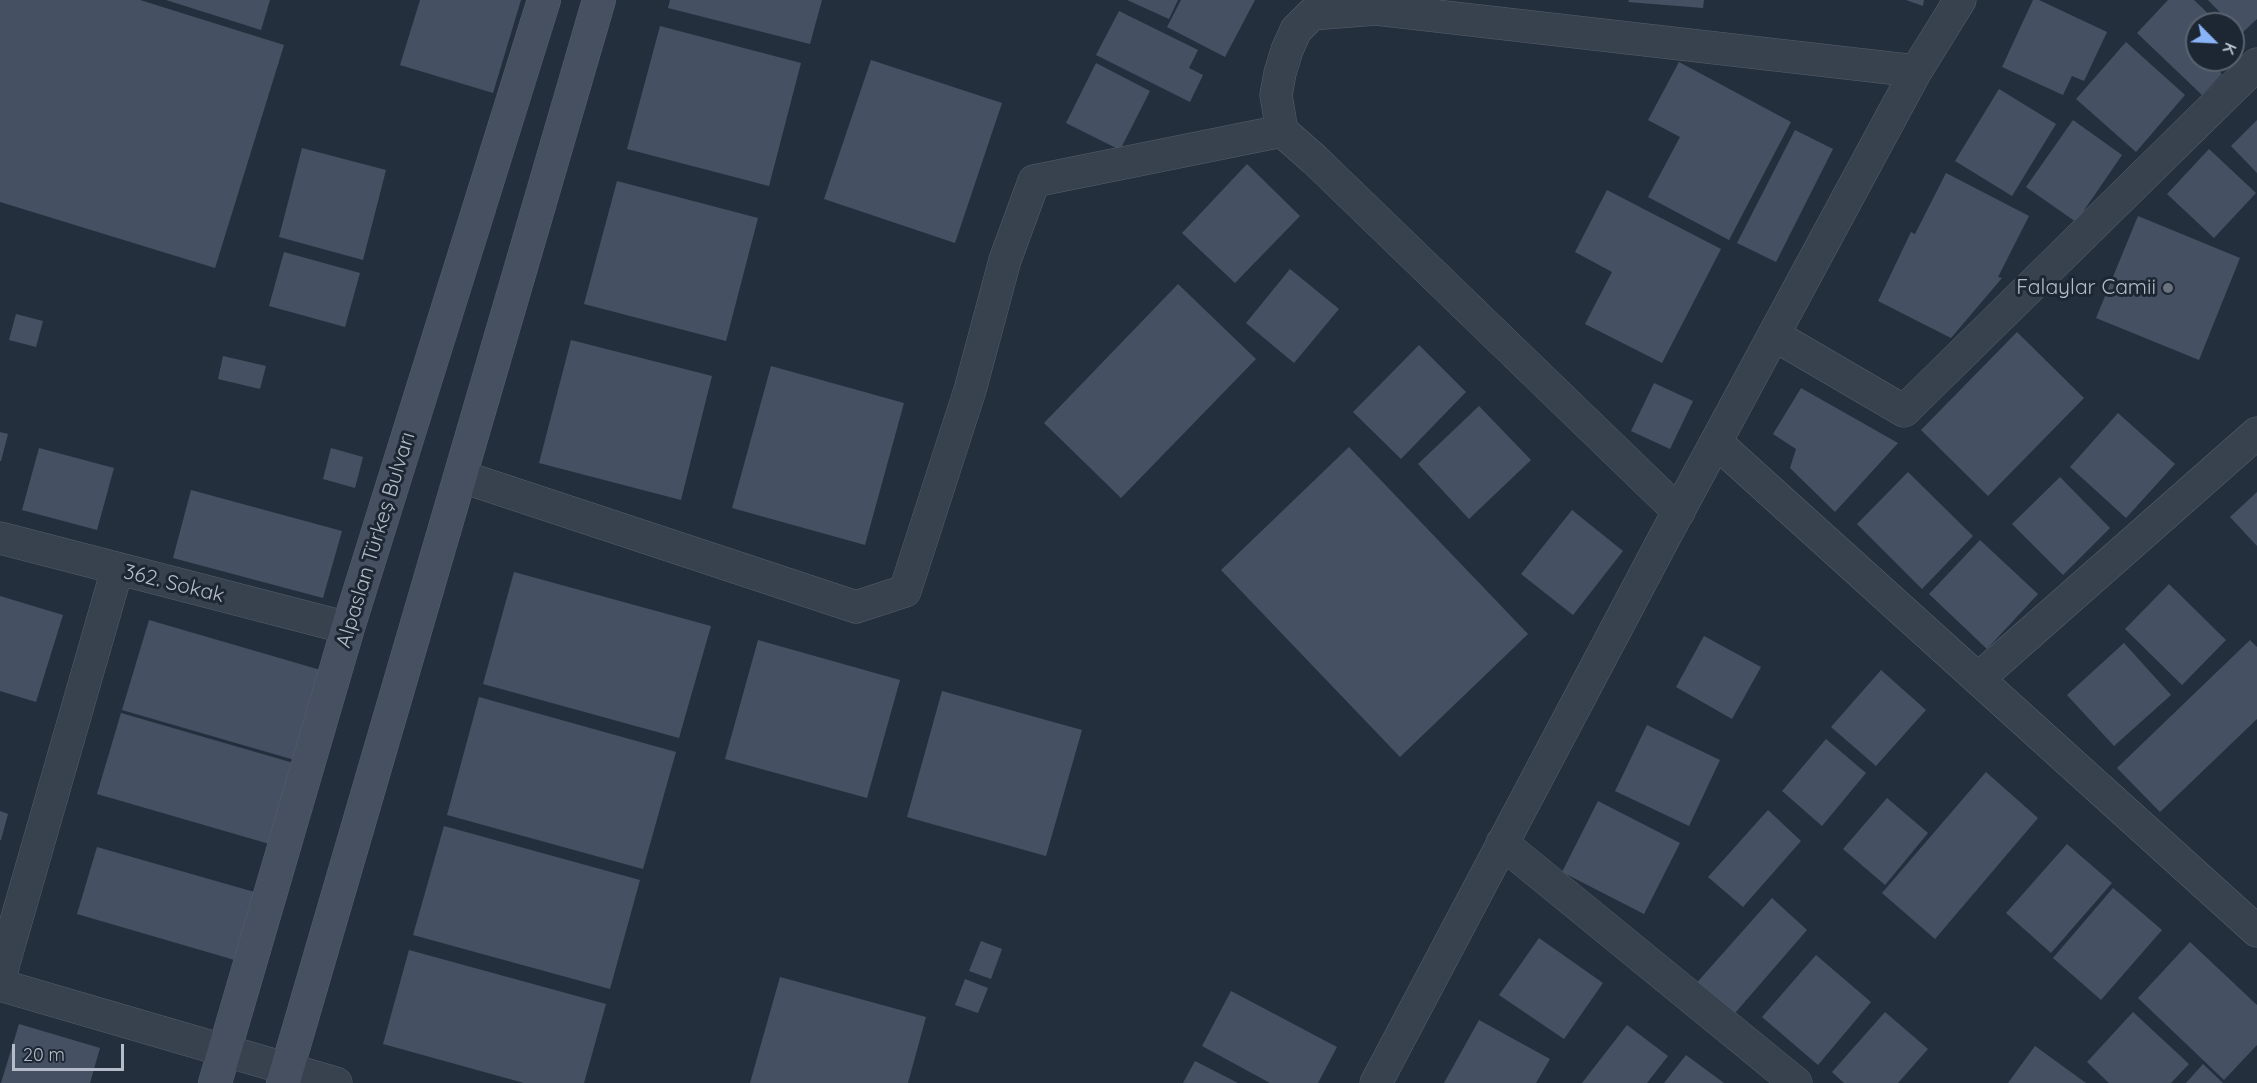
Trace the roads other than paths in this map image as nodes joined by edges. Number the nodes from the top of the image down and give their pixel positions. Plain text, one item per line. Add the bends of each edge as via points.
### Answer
1 (544, 0) edge
2 (600, 0) edge
3 (1960, 0) edge
4 (2257, 64) edge
5 (1916, 71) junction
6 (1282, 131) junction
7 (1774, 335) junction
8 (2257, 433) edge
9 (1716, 442) junction
10 (460, 476) junction
11 (1679, 512) junction
12 (0, 538) edge
13 (117, 570) junction
14 (348, 628) junction
15 (1978, 679) junction
16 (1502, 843) junction
17 (2257, 931) edge
18 (0, 977) edge
19 (0, 985) edge
20 (225, 1051) junction
21 (285, 1076) edge
22 (215, 1083) edge
23 (336, 1083) edge
24 (1376, 1083) edge
25 (1796, 1083) edge

1 - 14 main road, Alpaslan Türkeş Bulvarı
2 - 10 main road
3 - 5 street
4 - 7 street via 1904,411
5 - 6 street via 1376,9 1312,14 1296,30 1280,73 1276,95
5 - 7 street
6 - 10 street via 1034,181 1005,260 970,390 905,591 856,607
6 - 11 street
7 - 9 street
8 - 15 street
9 - 11 street
9 - 15 street
10 - 21 main road
11 - 16 street
12 - 13 street, 362. Sokak
13 - 14 street, 362. Sokak
13 - 18 street
14 - 20 main road, Alpaslan Türkeş Bulvarı
15 - 17 street
16 - 24 street
16 - 25 street
19 - 20 street
20 - 21 street
20 - 22 main road, Alpaslan Türkeş Bulvarı
21 - 23 street

